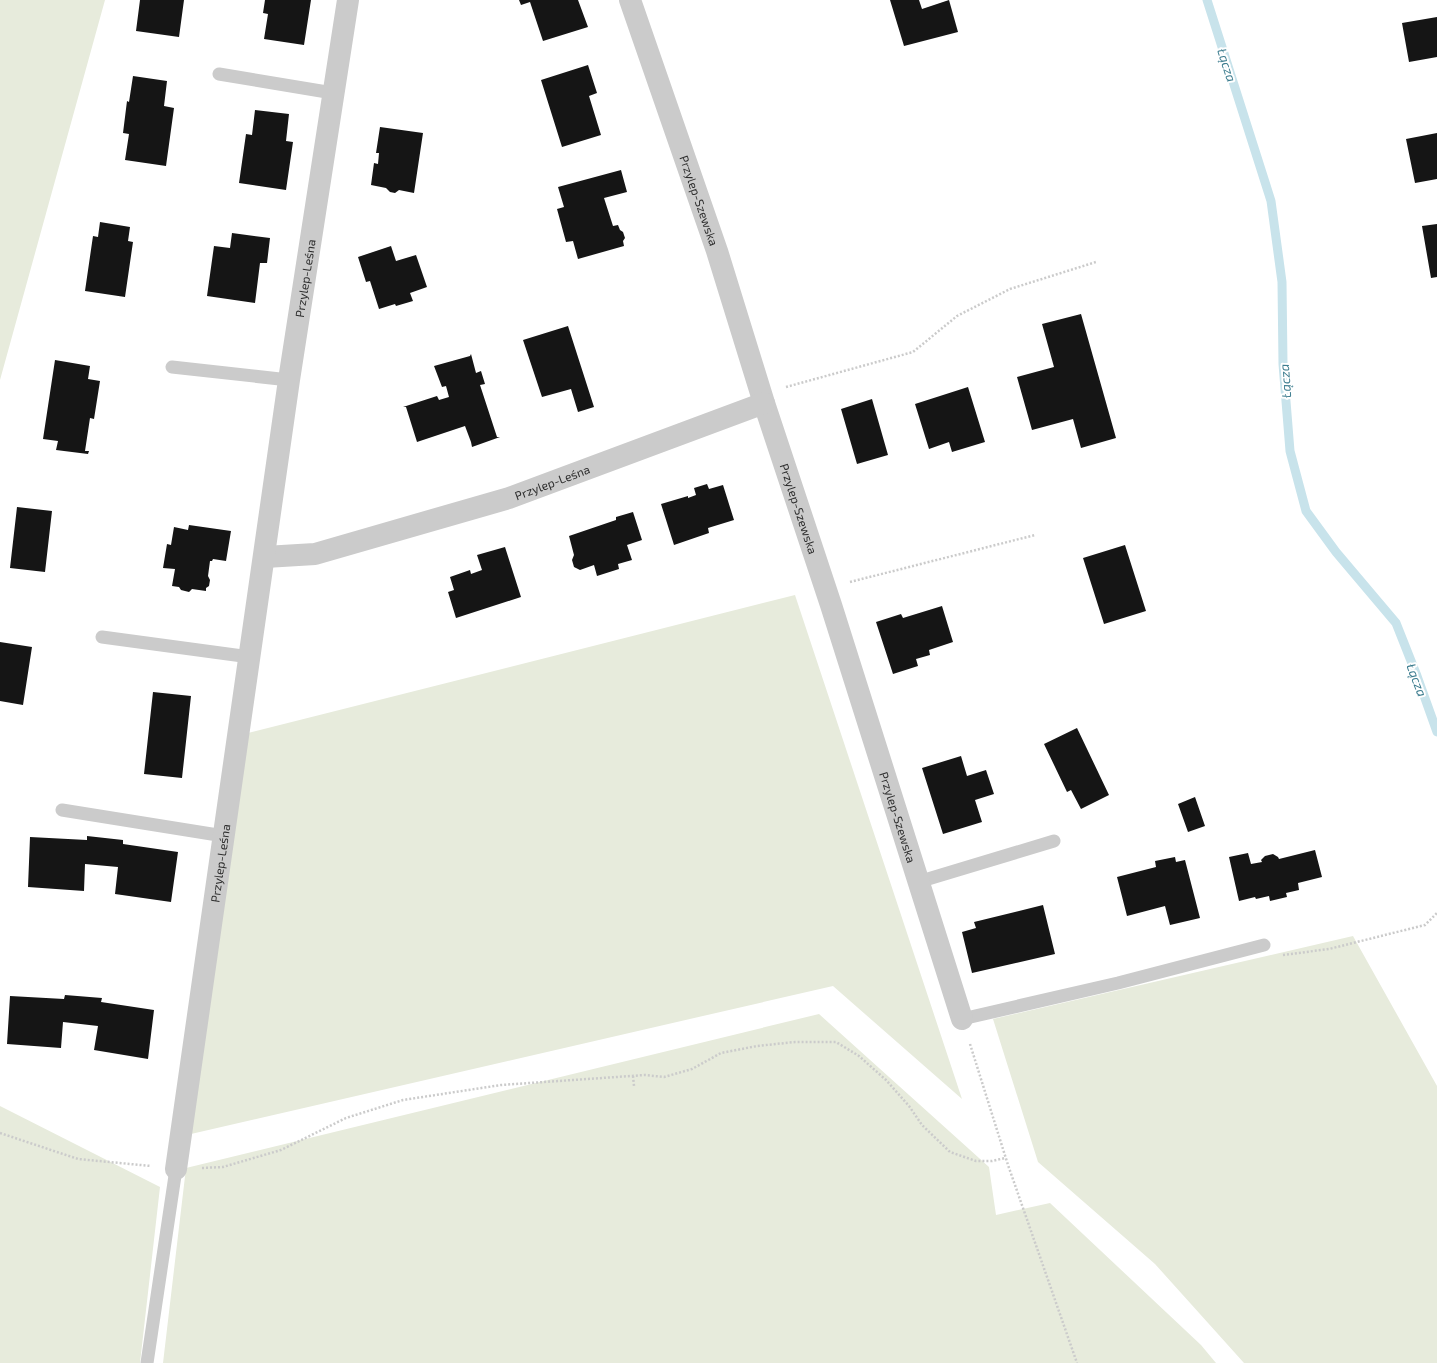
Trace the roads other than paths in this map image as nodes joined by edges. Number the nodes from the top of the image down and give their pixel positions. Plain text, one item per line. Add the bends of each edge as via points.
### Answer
1 (348, 0) edge
2 (630, 0) edge
3 (219, 74) dead end
4 (333, 93) junction
5 (172, 367) dead end
6 (289, 380) junction
7 (762, 397) junction
8 (265, 557) junction
9 (102, 637) dead end
10 (250, 658) junction
11 (62, 810) dead end
12 (224, 836) junction
13 (1054, 841) dead end
14 (918, 882) junction
15 (1264, 945) dead end
16 (962, 1019) joint
17 (176, 1169) joint
18 (147, 1363) edge

1 - 4 street, Przylep-Leśna
2 - 7 street, Przylep-Szewska via 717,251
3 - 4 lane
4 - 6 street, Przylep-Leśna
5 - 6 lane
6 - 8 street, Przylep-Leśna
7 - 8 street, Przylep-Leśna via 509,498 314,554
7 - 14 street, Przylep-Szewska
8 - 10 street, Przylep-Leśna
9 - 10 lane
10 - 12 street, Przylep-Leśna
11 - 12 lane
12 - 17 street, Przylep-Leśna
13 - 14 lane
14 - 16 street, Przylep-Szewska
15 - 16 lane via 1118,983
17 - 18 lane

